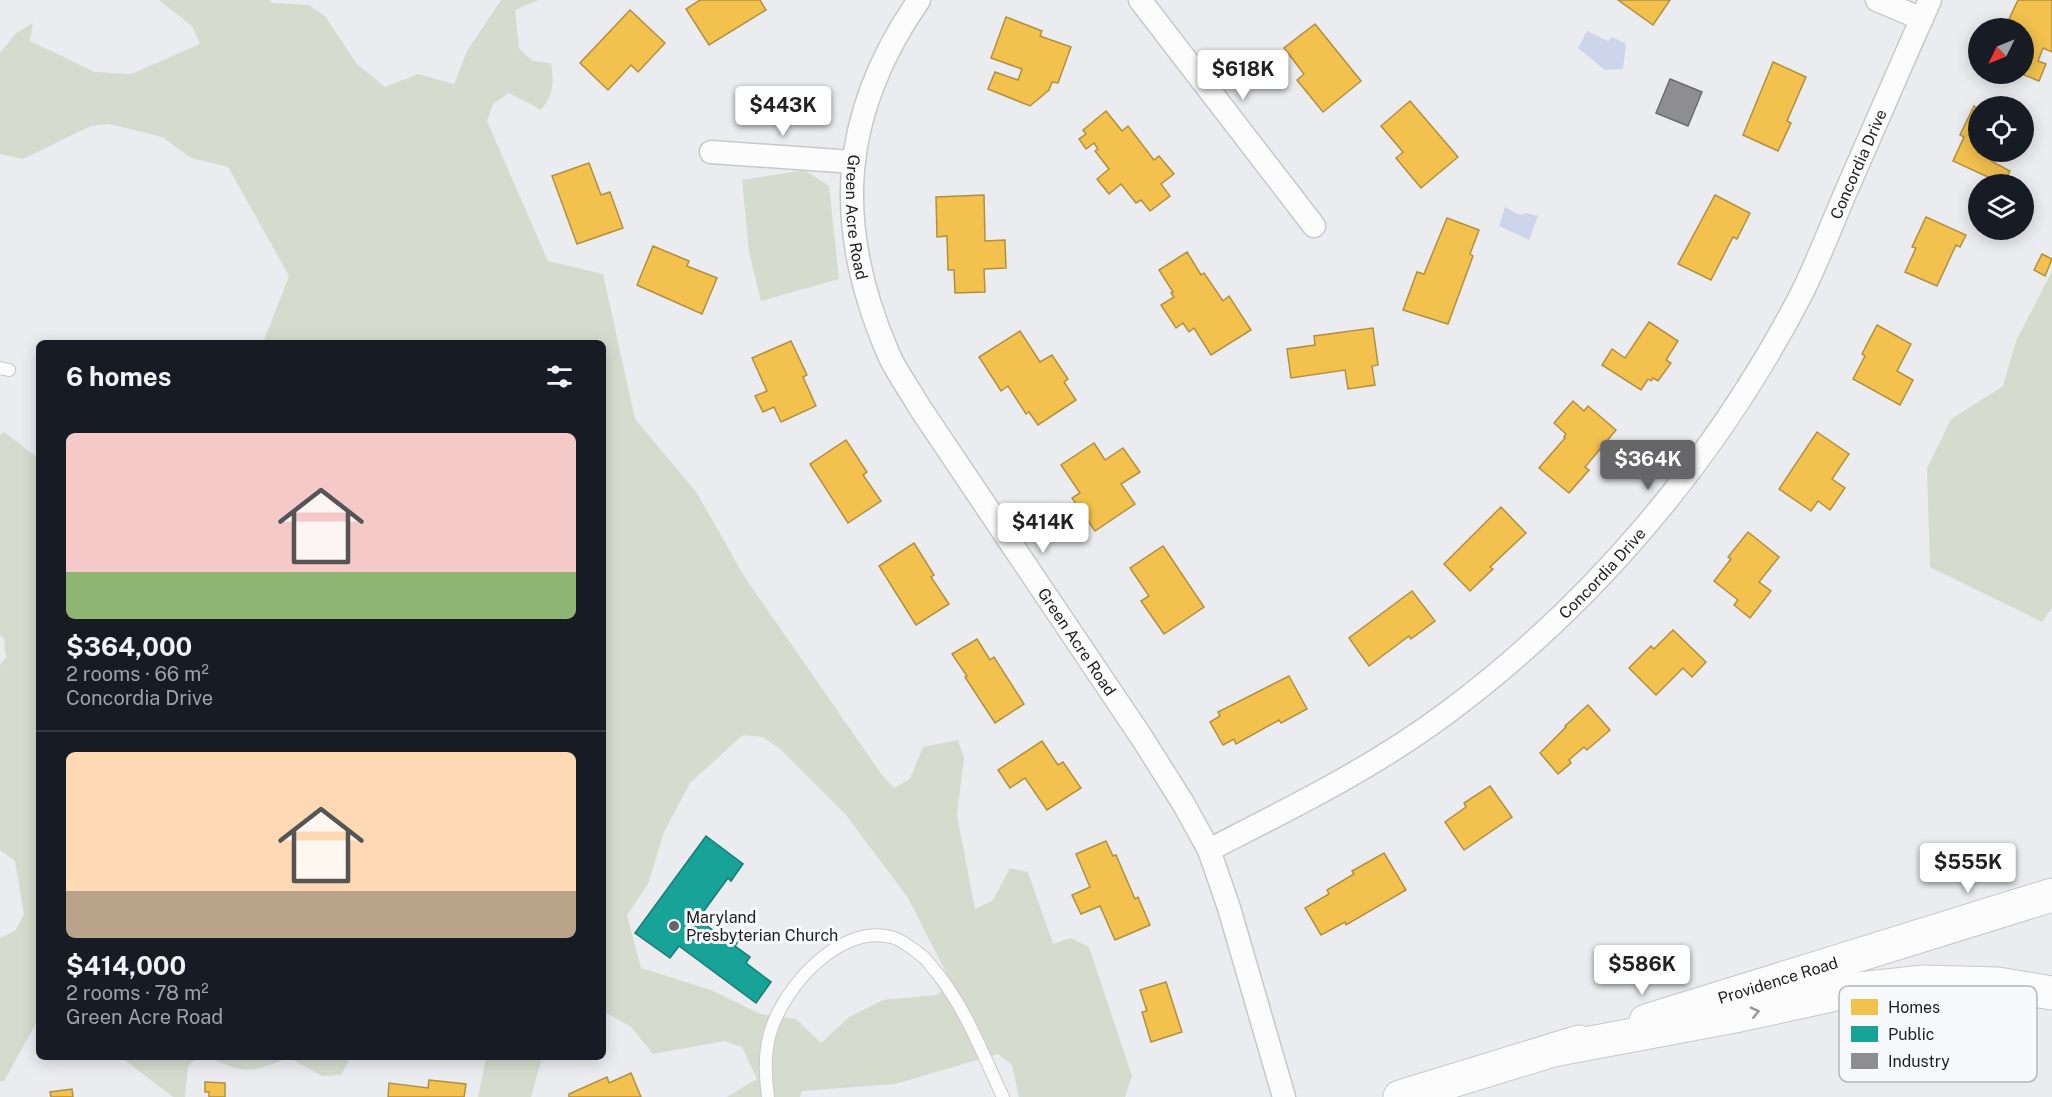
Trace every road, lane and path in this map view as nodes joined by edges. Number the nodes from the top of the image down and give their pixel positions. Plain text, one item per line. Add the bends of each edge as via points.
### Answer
1 (919, 0) edge
2 (1140, 0) edge
3 (1877, 0) edge
4 (1926, 10) edge
5 (711, 152) dead end
6 (853, 162) junction
7 (1314, 226) dead end
8 (1209, 850) junction
9 (2052, 895) edge
10 (1886, 986) edge
11 (2010, 986) edge
12 (2037, 990) edge
13 (2052, 993) edge
14 (1839, 994) edge
15 (1553, 1050) junction
16 (768, 1097) edge
17 (1003, 1097) edge
18 (1284, 1097) edge
19 (1400, 1097) edge

1 - 6 street, Green Acre Road via 877,72 861,115
2 - 7 street
3 - 4 street
4 - 8 street, Concordia Drive via 1804,289 1736,407 1699,461 1640,532 1510,662 1444,715 1365,767
5 - 6 street
6 - 8 street, Green Acre Road via 851,206 855,245 868,300 889,354 920,408 1142,738
8 - 18 street, Green Acre Road
9 - 15 main road, Providence Road
10 -> 11 main road via 1923,982
12 -> 13 main road
15 -> 14 main road
15 - 19 main road, Providence Road
16 - 17 lane via 764,1072 770,1030 787,996 807,971 834,948 866,936 892,937 922,956 953,993

